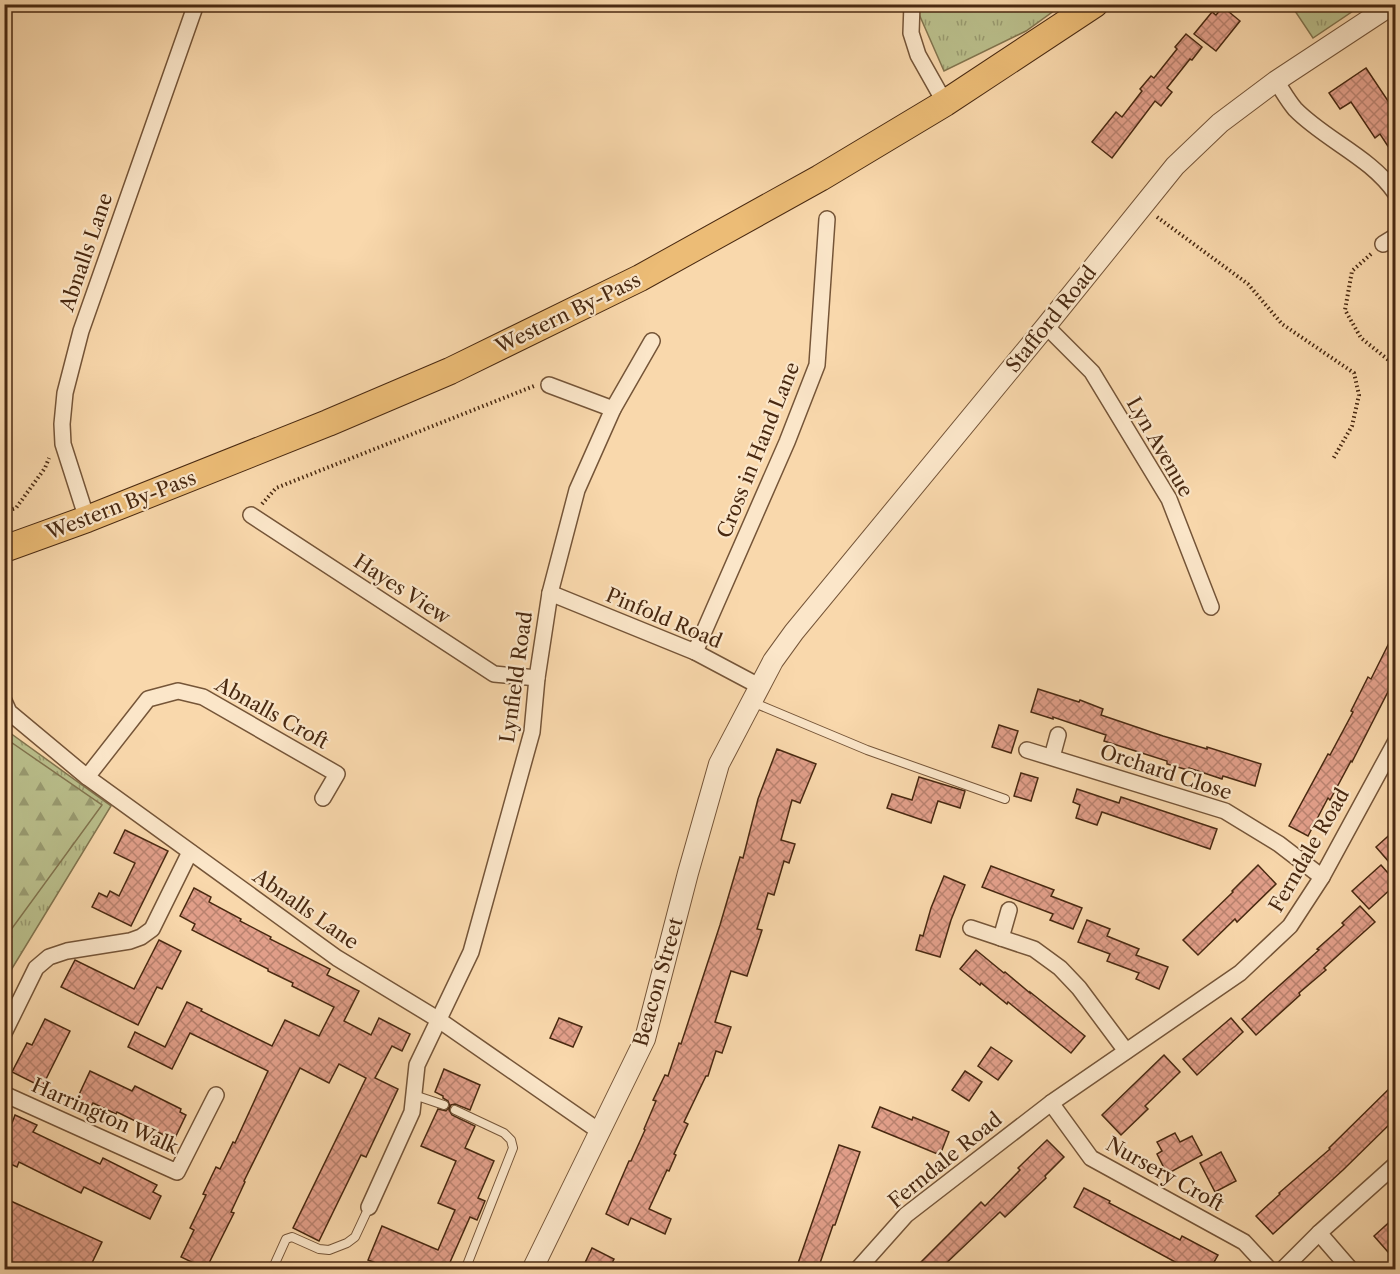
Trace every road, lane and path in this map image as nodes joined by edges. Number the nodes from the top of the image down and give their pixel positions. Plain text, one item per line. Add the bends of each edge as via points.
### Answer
1 (196, 4) edge
2 (912, 4) edge
3 (1095, 4) edge
4 (1393, 4) edge
5 (1276, 81) junction
6 (945, 103) junction
7 (1395, 194) edge
8 (1142, 206) junction
9 (827, 219) dead end
10 (1389, 240) edge
11 (1046, 326) junction
12 (652, 340) dead end
13 (1395, 366) edge
14 (549, 385) joint
15 (613, 409) junction
16 (62, 424) junction
17 (1333, 459) dead end
18 (4, 512) edge
19 (251, 515) joint
20 (87, 519) junction
21 (4, 549) edge
22 (550, 593) junction
23 (1211, 607) dead end
24 (695, 652) junction
25 (537, 678) junction
26 (755, 694) junction
27 (4, 701) edge
28 (1058, 735) dead end
29 (1395, 743) edge
30 (1027, 750) dead end
31 (1052, 758) junction
32 (87, 777) junction
33 (323, 798) dead end
34 (1005, 799) dead end
35 (190, 852) junction
36 (1322, 877) junction
37 (1009, 910) dead end
38 (971, 927) dead end
39 (1001, 938) junction
40 (439, 1020) junction
41 (4, 1033) edge
42 (1126, 1051) junction
43 (4, 1094) edge
44 (216, 1095) dead end
45 (414, 1095) junction
46 (1051, 1102) junction
47 (444, 1106) dead end
48 (455, 1110) dead end
49 (599, 1131) junction
50 (1395, 1164) edge
51 (369, 1207) joint
52 (1319, 1233) junction
53 (272, 1269) edge
54 (465, 1269) edge
55 (532, 1269) edge
56 (857, 1269) edge
57 (1270, 1269) edge
58 (1282, 1269) edge
59 (1351, 1269) edge

1 - 16 street, Abnalls Lane via 81,331 65,393
2 - 6 street via 911,33 918,55
3 - 6 highway, Western By-Pass
4 - 5 street, Stafford Road
5 - 7 street via 1294,108 1359,157
5 - 8 street, Stafford Road via 1220,123 1175,166
6 - 20 highway, Western By-Pass via 640,278 460,366
8 - 11 street, Stafford Road
8 - 17 path via 1248,284 1282,324 1354,373 1359,395 1352,426
9 - 24 street, Cross in Hand Lane via 817,365
10 - 13 path via 1352,271 1345,310 1361,338
11 - 23 street, Lyn Avenue via 1092,372 1169,499
11 - 26 street, Stafford Road via 794,632
12 - 15 street, Lynfield Road
14 - 15 street
14 - 19 path via 534,386 276,488
15 - 22 street, Lynfield Road via 577,490
16 - 18 path via 45,468 16,508
16 - 20 street, Abnalls Lane via 63,444
19 - 25 street, Hayes View via 494,674
20 - 21 highway, Western By-Pass
22 - 24 street, Pinfold Road
22 - 25 street, Lynfield Road
24 - 26 street, Pinfold Road
25 - 40 street, Lynfield Road via 532,732 471,952
26 - 34 lane via 867,750
26 - 49 street, Beacon Street via 719,764 645,1039
27 - 32 street, Abnalls Lane via 9,712
28 - 31 street
29 - 36 street, Ferndale Road
30 - 31 street, Orchard Close
31 - 36 street, Orchard Close via 1225,812 1279,844
32 - 33 street, Abnalls Croft via 148,699 178,691 202,697 337,774
32 - 35 street, Abnalls Lane
35 - 40 street, Abnalls Lane via 337,958
35 - 41 street via 152,929 130,941 49,957 36,968
36 - 42 street, Ferndale Road via 1290,926 1240,972
37 - 39 street
38 - 39 street
39 - 42 street via 1034,949 1060,968
40 - 45 street, Lynfield Road via 417,1065
40 - 49 street, Abnalls Lane
42 - 46 street, Ferndale Road
43 - 44 street, Harrington Walk via 177,1172
45 - 47 lane
45 - 51 street, Lynfield Road via 412,1112
46 - 56 street, Ferndale Road via 906,1215
46 - 57 street, Nursery Croft via 1091,1158 1244,1242
48 - 54 lane via 504,1133 513,1148
49 - 55 street, Beacon Street
50 - 52 street
51 - 53 lane via 355,1237 347,1243 329,1250 292,1237 286,1239
52 - 58 street
52 - 59 street

